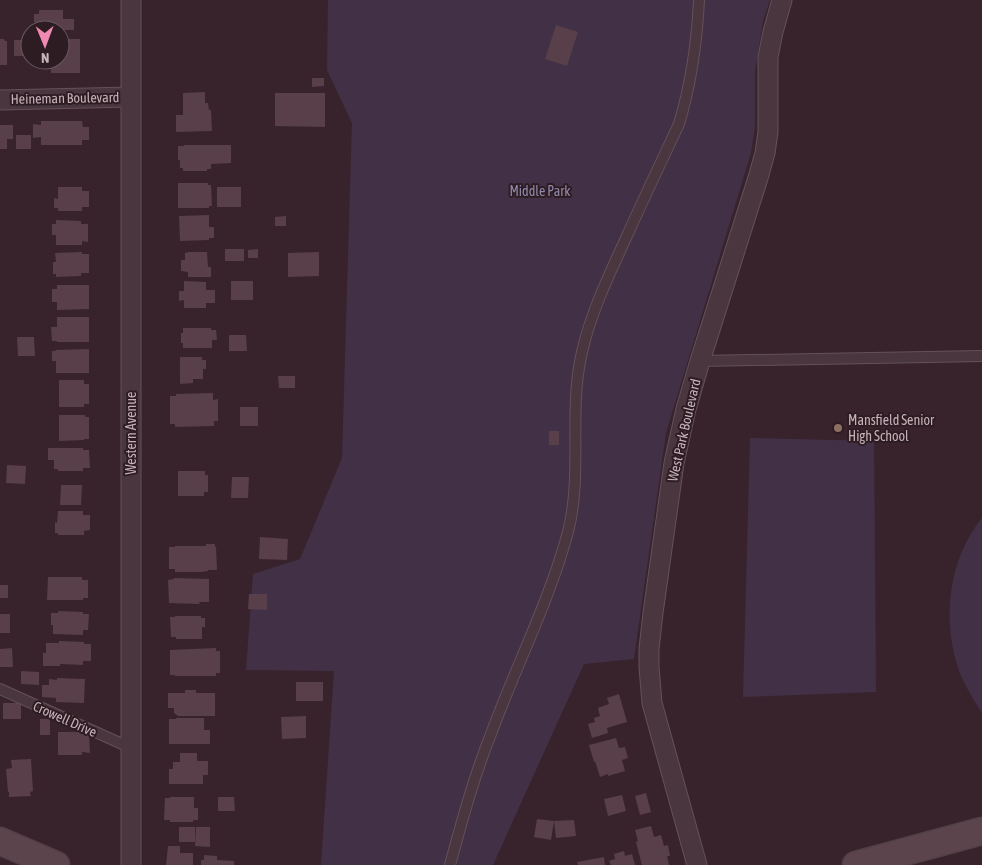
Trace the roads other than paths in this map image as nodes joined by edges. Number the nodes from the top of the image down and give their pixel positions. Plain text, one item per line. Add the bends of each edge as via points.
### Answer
1 (131, 0) edge
2 (699, 0) edge
3 (782, 0) edge
4 (131, 97) junction
5 (0, 100) edge
6 (982, 356) edge
7 (700, 360) junction
8 (0, 689) edge
9 (130, 748) junction
10 (982, 831) edge
11 (0, 841) edge
12 (42, 862) edge
13 (131, 865) edge
14 (450, 865) edge
15 (696, 865) edge
16 (856, 865) edge

1 - 4 street, Western Avenue
2 - 14 lane via 694,54 679,124 608,276 582,353 576,392 573,503 564,544 549,590 490,735
3 - 7 street, West Park Boulevard via 768,57 768,132 764,153
4 - 5 street, Heineman Boulevard
4 - 9 street, Western Avenue
6 - 7 lane
7 - 15 street, West Park Boulevard via 674,463 652,613 648,667 652,703
8 - 9 lane, Crowell Drive
9 - 13 street, Western Avenue
10 - 16 main road
11 - 12 main road

